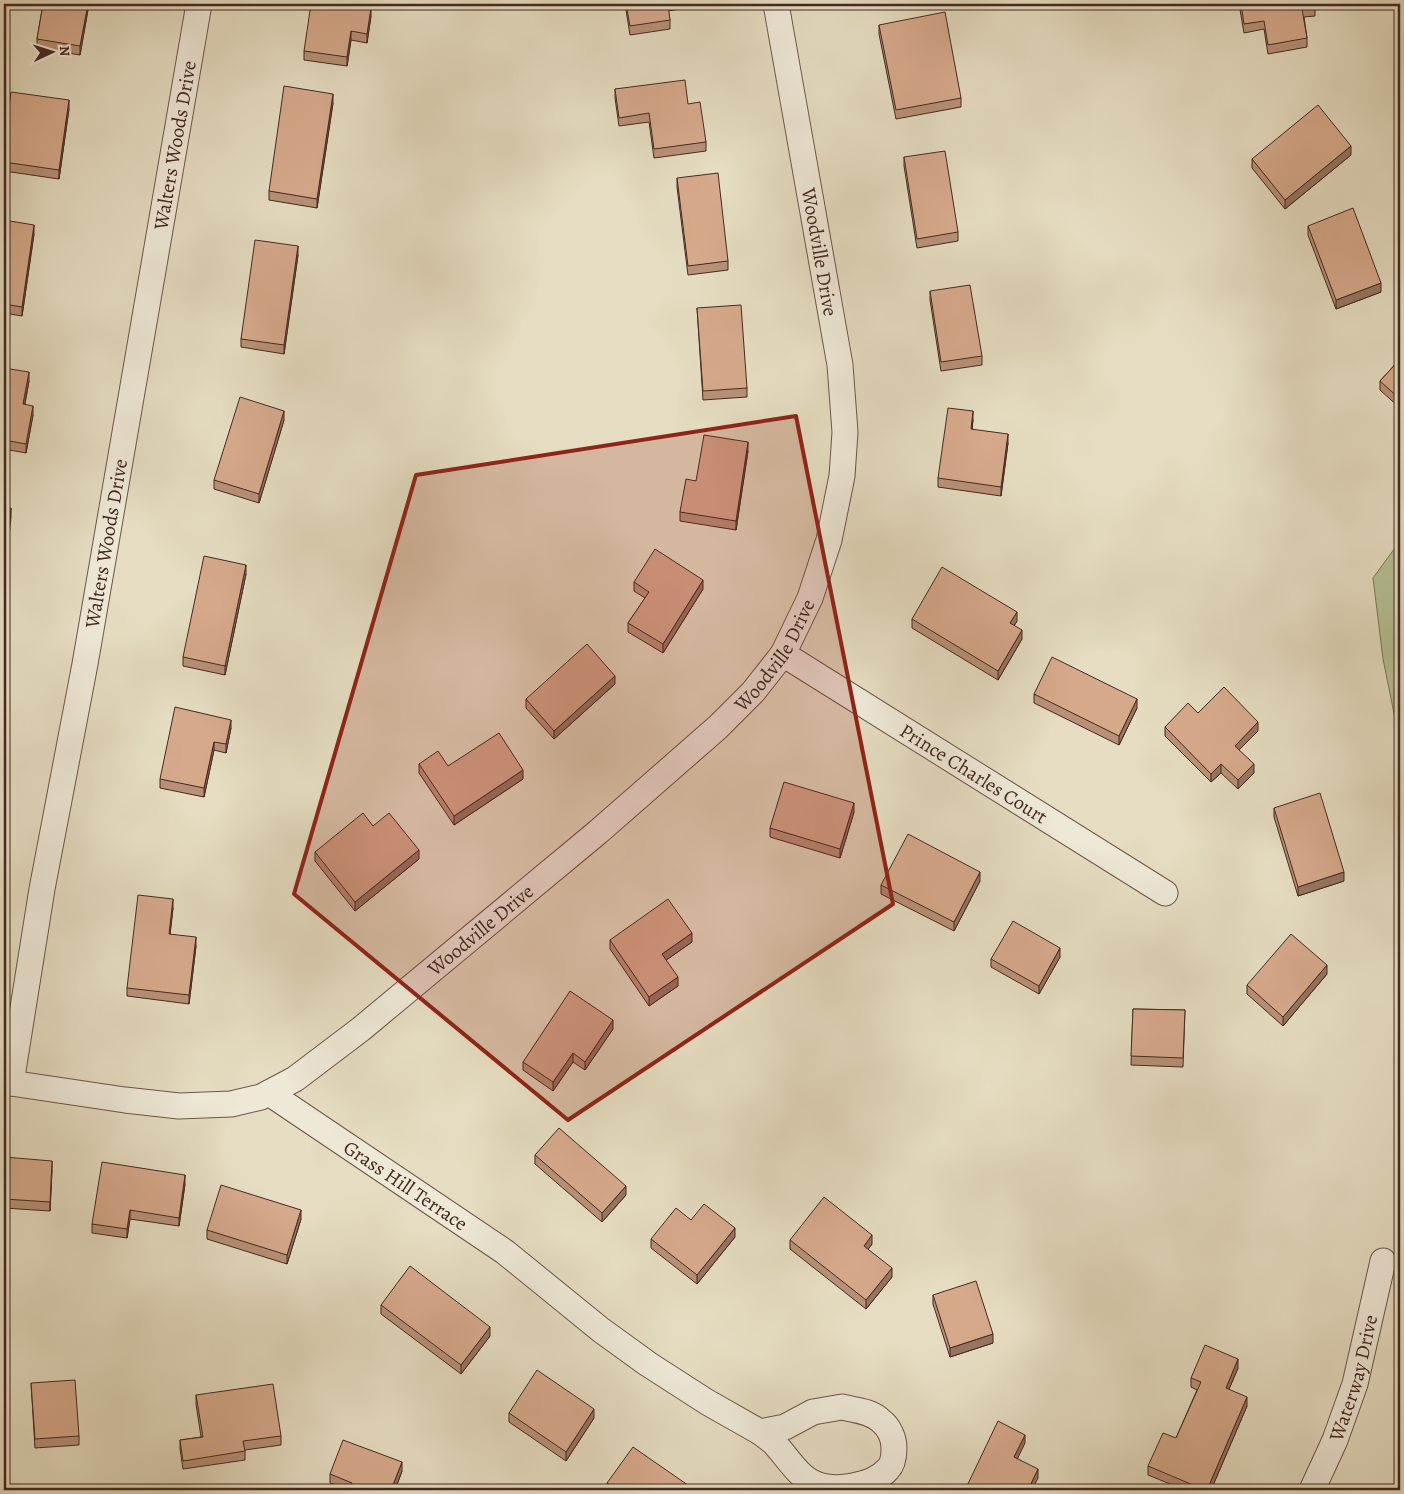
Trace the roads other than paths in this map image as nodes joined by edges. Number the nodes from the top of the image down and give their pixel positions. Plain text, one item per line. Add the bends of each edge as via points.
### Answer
1 (198, 4) edge
2 (776, 4) edge
3 (783, 654) junction
4 (1165, 894) dead end
5 (8, 1083) edge
6 (269, 1093) junction
7 (1383, 1261) dead end
8 (760, 1432) junction
9 (1312, 1490) edge

1 - 5 street, Walters Woods Drive via 85,664
2 - 3 street, Woodville Drive via 840,365 845,432 842,476 829,540 810,598
3 - 4 street, Prince Charles Court
3 - 6 street, Woodville Drive via 753,692 718,727 598,832 362,1029 295,1079
5 - 6 street via 179,1106 231,1104
6 - 8 street, Grass Hill Terrace via 505,1252 648,1364
7 - 9 street, Waterway Drive via 1355,1384 1335,1440
8 - 8 street, Grass Hill Terrace via 784,1427 813,1412 842,1407 865,1412 881,1420 890,1430 894,1457 888,1469 869,1481 847,1488 828,1488 814,1484 801,1474

